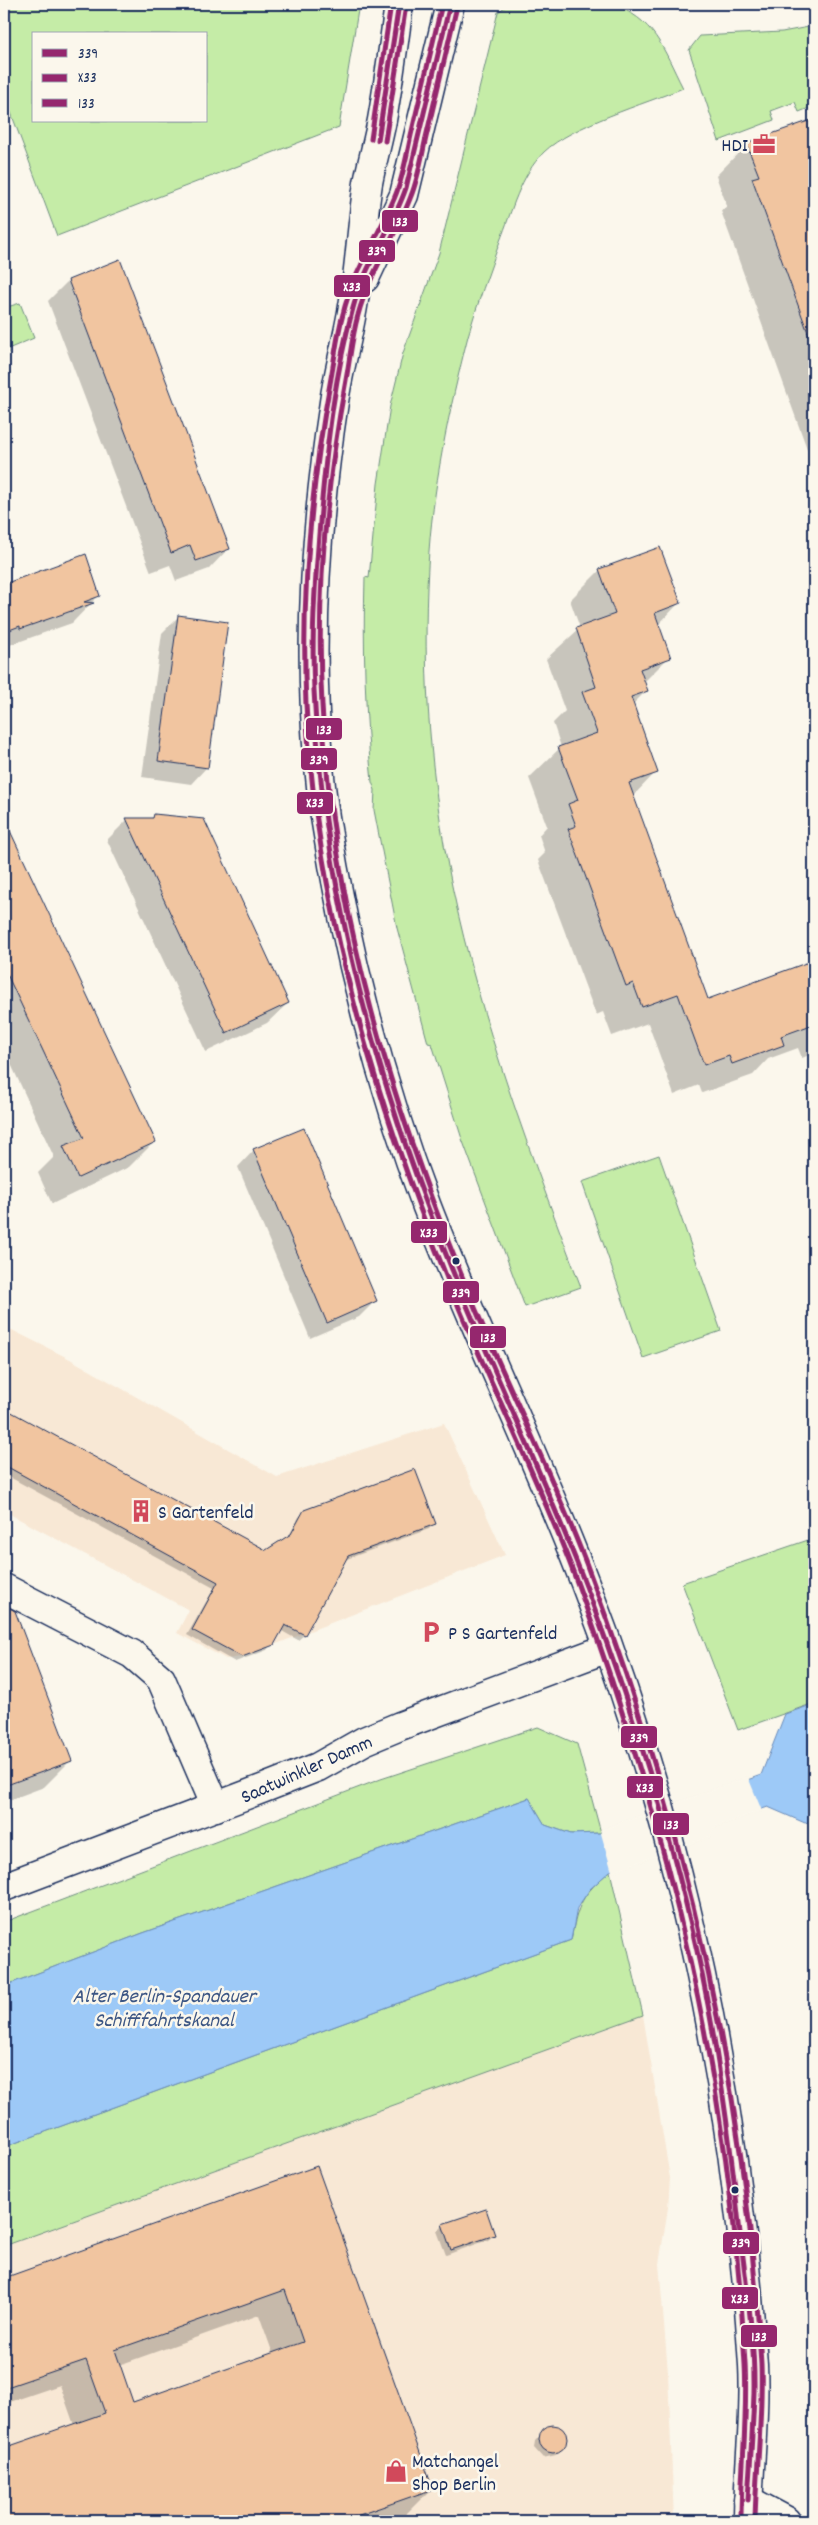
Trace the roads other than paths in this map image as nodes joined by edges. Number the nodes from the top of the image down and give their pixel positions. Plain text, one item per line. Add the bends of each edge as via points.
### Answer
1 (399, 4) edge
2 (450, 4) edge
3 (354, 300) junction
4 (4, 1588) edge
5 (608, 1648) junction
6 (216, 1807) junction
7 (4, 1888) edge
8 (748, 2510) edge
9 (787, 2521) edge

1 - 3 main road via 382,120 369,181
2 - 3 main road via 404,195
3 - 5 main road via 334,398 314,615 314,707 324,810 339,898 372,1035 424,1198 467,1308 572,1550
4 - 6 main road via 132,1654 161,1679
5 - 6 main road, Saatwinkler Damm via 400,1726 364,1741 318,1767
5 - 8 main road via 680,1883 711,2019 736,2190 753,2373
6 - 7 main road, Saatwinkler Damm
8 - 9 main road

